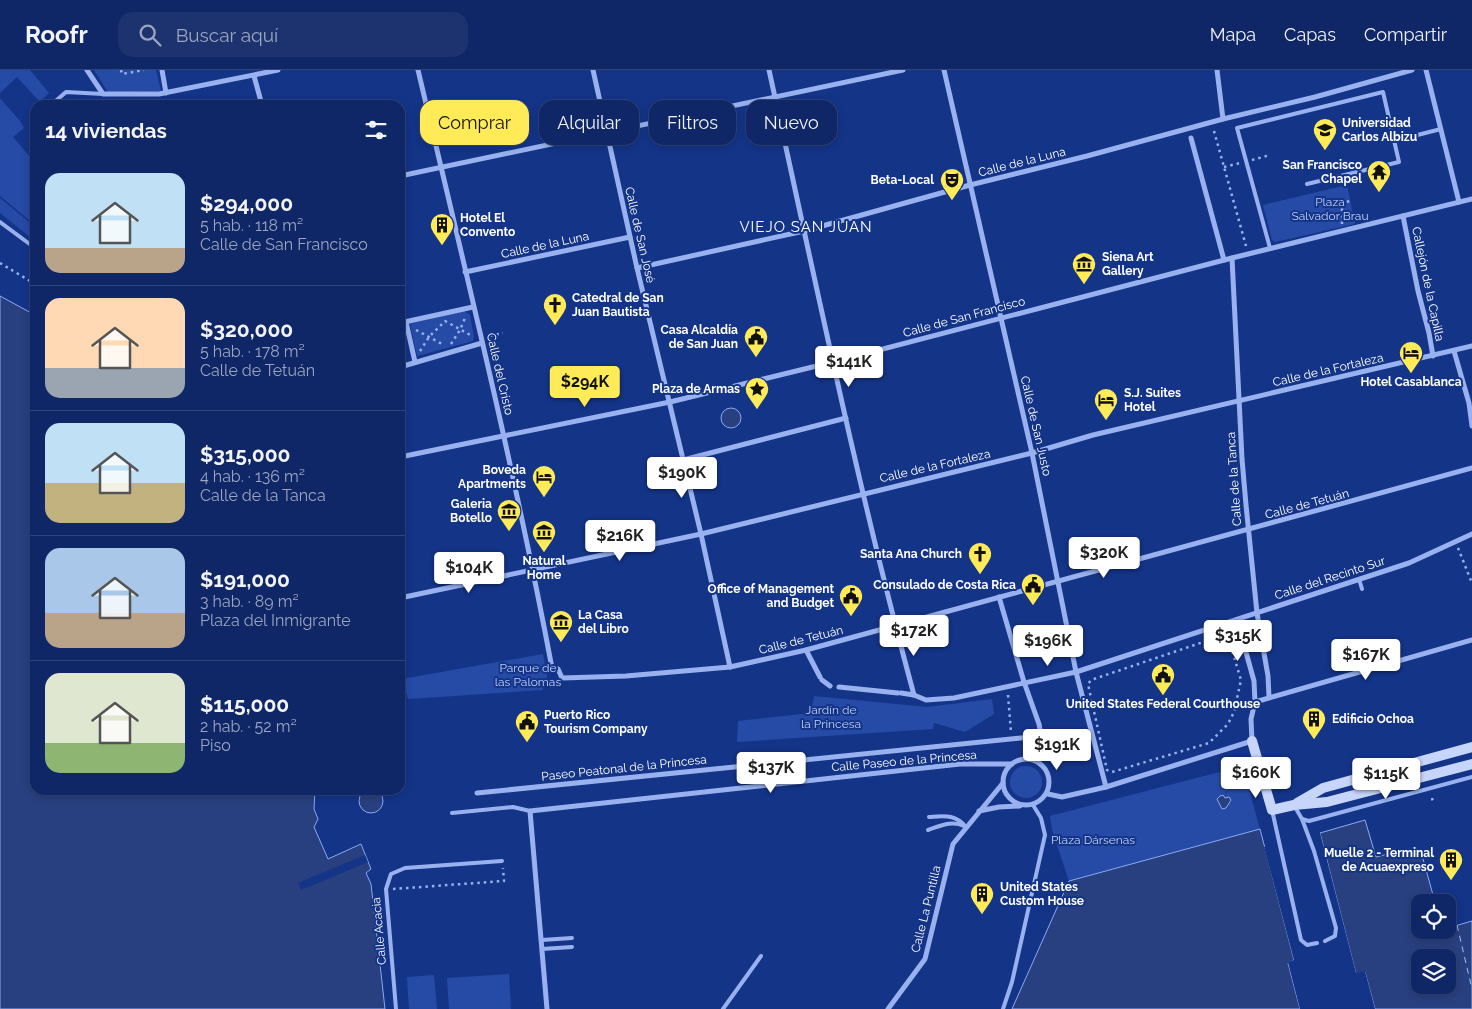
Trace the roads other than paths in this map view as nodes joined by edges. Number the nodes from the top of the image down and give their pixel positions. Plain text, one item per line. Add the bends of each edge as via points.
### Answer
1 (87, 70) edge
2 (162, 70) edge
3 (278, 70) edge
4 (418, 70) edge
5 (593, 70) edge
6 (769, 70) edge
7 (903, 70) edge
8 (944, 70) edge
9 (1217, 70) edge
10 (1386, 70) edge
11 (1412, 70) edge
12 (1426, 70) edge
13 (254, 76) junction
14 (1388, 77) junction
15 (166, 93) junction
16 (103, 94) junction
17 (775, 98) junction
18 (57, 100) edge
19 (261, 100) edge
20 (600, 100) edge
21 (1223, 119) junction
22 (639, 127) edge
23 (1441, 129) junction
24 (1191, 138) dead end
25 (1394, 141) junction
26 (553, 145) edge
27 (609, 145) edge
28 (441, 168) junction
29 (405, 175) edge
30 (1307, 184) dead end
31 (970, 185) junction
32 (1472, 199) edge
33 (1459, 202) junction
34 (1403, 216) junction
35 (0, 222) edge
36 (804, 231) junction
37 (630, 237) junction
38 (30, 244) edge
39 (1270, 248) junction
40 (1232, 258) junction
41 (1224, 260) junction
42 (637, 268) junction
43 (465, 272) junction
44 (473, 307) junction
45 (1000, 317) junction
46 (405, 322) edge
47 (405, 329) edge
48 (481, 341) junction
49 (1472, 346) edge
50 (1454, 351) junction
51 (1433, 356) junction
52 (415, 362) junction
53 (833, 362) junction
54 (405, 365) edge
55 (1239, 400) junction
56 (670, 402) junction
57 (846, 418) junction
58 (1472, 426) edge
59 (504, 435) junction
60 (1032, 453) junction
61 (405, 456) edge
62 (683, 460) junction
63 (1472, 468) edge
64 (863, 493) junction
65 (1248, 530) junction
66 (701, 534) junction
67 (1472, 534) edge
68 (534, 570) junction
69 (1359, 579) junction
70 (1058, 582) junction
71 (1362, 589) dead end
72 (405, 597) edge
73 (999, 598) junction
74 (1258, 613) junction
75 (1236, 620) junction
76 (895, 625) junction
77 (1472, 640) edge
78 (806, 650) junction
79 (1382, 653) dead end
80 (1367, 658) dead end
81 (1395, 662) junction
82 (730, 667) junction
83 (1380, 667) junction
84 (1076, 672) junction
85 (562, 678) joint
86 (1024, 682) junction
87 (830, 686) dead end
88 (839, 687) dead end
89 (914, 695) junction
90 (1269, 697) junction
91 (1255, 702) junction
92 (1041, 736) junction
93 (1252, 741) junction
94 (1472, 747) edge
95 (1034, 760) junction
96 (1423, 760) junction
97 (1012, 764) junction
98 (1472, 764) edge
99 (1428, 776) junction
100 (1472, 777) edge
101 (1003, 783) junction
102 (1106, 787) junction
103 (478, 792) dead end
104 (1048, 794) junction
105 (1022, 805) junction
106 (1033, 805) junction
107 (1294, 805) junction
108 (1272, 810) junction
109 (530, 811) junction
110 (979, 812) junction
111 (452, 813) dead end
112 (929, 817) dead end
113 (1302, 819) junction
114 (966, 827) junction
115 (928, 830) dead end
116 (502, 861) road end
117 (572, 938) dead end
118 (542, 940) junction
119 (1325, 941) dead end
120 (1317, 943) dead end
121 (572, 947) dead end
122 (542, 949) junction
123 (761, 956) dead end
124 (396, 1009) edge
125 (547, 1009) edge
126 (723, 1009) edge
127 (888, 1009) edge
128 (1003, 1009) edge

1 - 16 street
2 - 15 street
3 - 13 street
4 - 28 street, Calle del Cristo
5 - 20 street, Calle de San José
6 - 17 street
7 - 17 street
8 - 31 street, Calle de San Justo
9 - 21 street
10 - 14 street
11 - 14 street, Calle de la Luna
12 - 23 street
13 - 15 street
13 - 19 street
14 - 21 street, Calle de la Luna
15 - 16 street
16 - 18 lane via 66,92
17 - 22 street
17 - 36 street
21 - 31 street, Calle de la Luna
23 - 25 lane
23 - 33 street
24 - 41 street
25 - 30 lane via 1399,162
25 - 39 lane via 1383,92 1237,128
26 - 28 street
27 - 37 street, Calle de San José
28 - 29 street
28 - 43 street, Calle del Cristo
31 - 36 street, Calle de la Luna
31 - 45 street, Calle de San Justo
32 - 33 street, Calle de San Francisco
33 - 34 street, Calle de San Francisco
34 - 39 street, Calle de San Francisco
34 - 51 street, Callejón de la Capilla
35 - 38 lane
36 - 42 street, Calle de la Luna
36 - 53 street
37 - 42 street, Calle de San José
37 - 43 street, Calle de la Luna
39 - 40 street, Calle de San Francisco
40 - 41 street, Calle de San Francisco
40 - 55 street, Calle de la Tanca
41 - 45 street, Calle de San Francisco
42 - 56 street, Calle de San José
43 - 44 street, Calle del Cristo
44 - 46 street
44 - 48 street, Calle del Cristo
45 - 53 street, Calle de San Francisco
45 - 60 street, Calle de San Justo
47 - 52 street
48 - 52 street
48 - 59 street, Calle del Cristo
49 - 50 street, Calle de la Fortaleza
50 - 51 street, Calle de la Fortaleza
50 - 58 street
51 - 55 street, Calle de la Fortaleza
52 - 54 street
53 - 56 street, Calle de San Francisco
53 - 57 street
55 - 60 street, Calle de la Fortaleza
55 - 65 street, Calle de la Tanca
56 - 59 street, Calle de San Francisco
56 - 62 street, Calle de San José
57 - 62 street
57 - 64 street
59 - 61 street, Calle de San Francisco
59 - 68 street, Calle del Cristo
60 - 64 street, Calle de la Fortaleza
60 - 70 street, Calle de San Justo
62 - 66 street, Calle de San José
63 - 65 street, Calle de Tetuán
64 - 66 street, Calle de la Fortaleza
64 - 76 street
65 - 70 street, Calle de Tetuán
65 - 74 street, Calle de la Tanca
66 - 68 street, Calle de la Fortaleza
66 - 82 street, Calle de San José
67 - 69 street, Calle del Recinto Sur via 1408,563
68 - 72 street, Calle de la Fortaleza
68 - 85 street, Calle del Cristo via 552,668 558,669
69 - 71 lane
69 - 74 street, Calle del Recinto Sur
70 - 73 street, Calle de Tetuán
70 - 84 street, Calle de San Justo
73 - 76 street, Calle de Tetuán
73 - 86 street
74 - 75 street, Calle del Recinto Sur
74 - 90 street, Calle de la Tanca
75 - 84 street, Calle del Recinto Sur
75 - 91 street via 1254,681
76 - 78 street, Calle de Tetuán
76 - 89 street
77 - 81 street
78 - 82 street, Calle de Tetuán
78 - 87 street via 821,678
79 - 81 lane
80 - 83 lane
81 - 83 street
82 - 85 street, Calle de Tetuán
83 - 90 street
84 - 86 street, Calle del Recinto Sur
84 - 102 street, Calle de San Justo
86 - 89 street, Calle del Recinto Sur via 954,698 926,700
86 - 92 street
88 - 89 street, Calle del Recinto Sur
90 - 91 street
91 - 93 street via 1251,719
92 - 95 street
92 - 103 street, Paseo Peatonal de la Princesa
93 - 102 street
93 - 108 main road
94 - 96 main road
95 - 97 street
95 - 104 street via 1049,777
96 - 99 main road
96 - 107 main road via 1323,788
97 - 101 street
97 - 109 street, Calle Paseo de la Princesa via 951,765
98 - 99 main road
99 - 107 main road via 1327,802
100 - 113 lane via 1309,821
101 - 105 street via 1009,798
101 - 110 street
102 - 104 street via 1062,797
104 - 106 street
105 - 106 street
105 - 110 street
106 - 128 lane via 1041,818 1045,835
107 - 108 main road
107 - 113 lane
108 - 120 lane via 1300,940 1307,945
109 - 111 lane via 513,807
109 - 118 street
110 - 114 street, Calle La Puntilla
112 - 114 lane via 953,817 960,819
113 - 119 lane via 1336,928 1335,936
114 - 115 lane via 950,823
114 - 127 street, Calle La Puntilla via 953,844 925,959
116 - 124 lane, Calle Acacia via 405,868 390,874 386,889
117 - 118 lane
118 - 122 street
121 - 122 lane
122 - 125 street
123 - 126 lane

